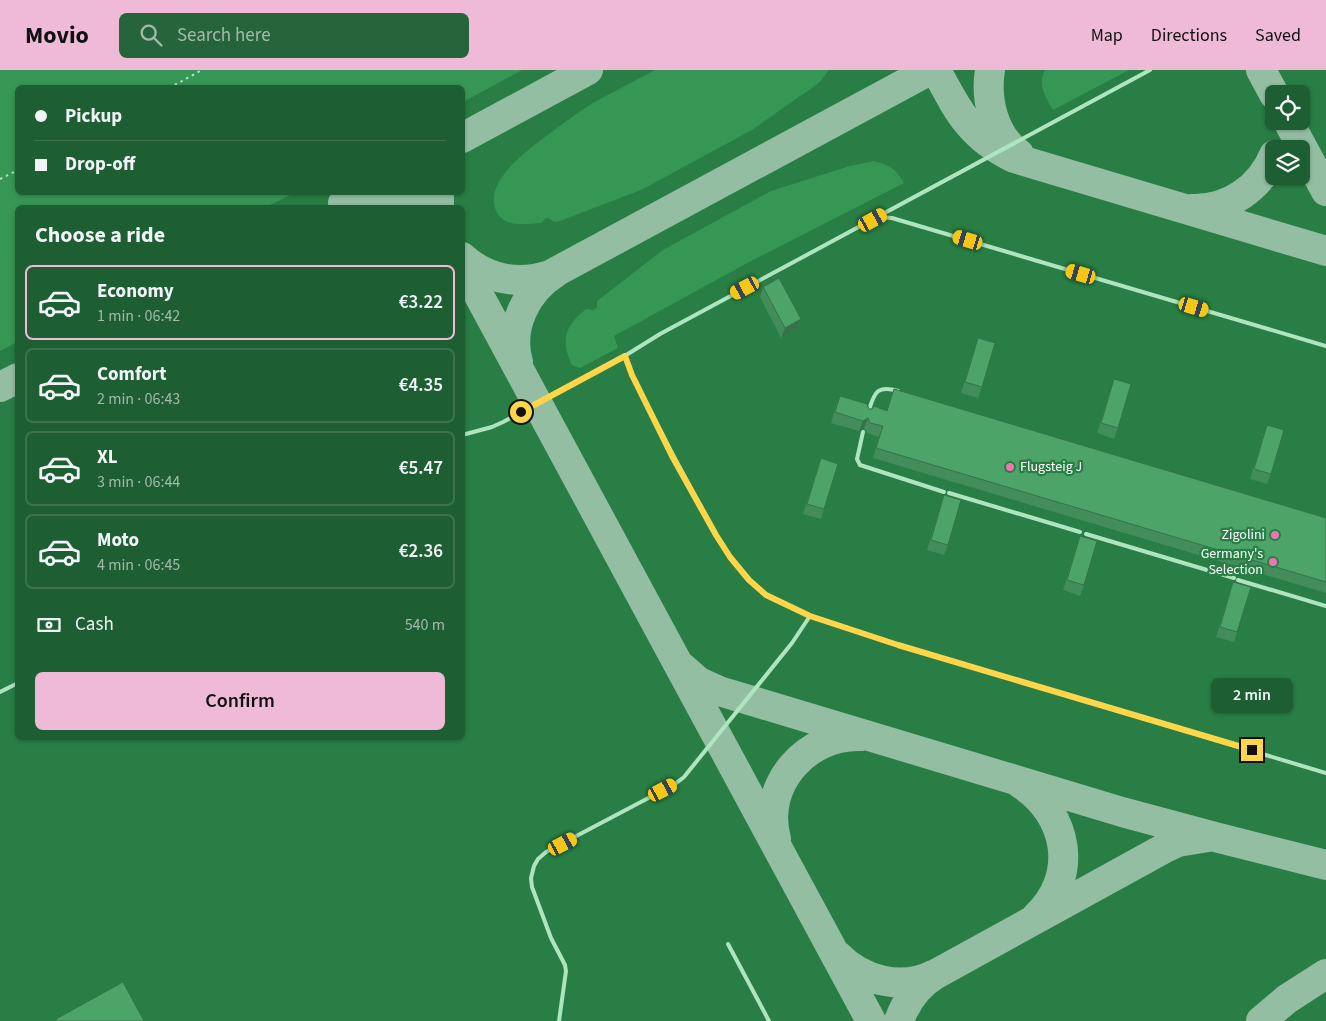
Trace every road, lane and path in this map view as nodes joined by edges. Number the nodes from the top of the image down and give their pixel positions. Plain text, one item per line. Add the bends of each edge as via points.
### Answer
1 (202, 70) edge
2 (1150, 70) edge
3 (174, 85) edge
4 (15, 172) edge
5 (0, 179) edge
6 (873, 220) junction
7 (1326, 346) edge
8 (625, 356) junction
9 (901, 392) edge
10 (867, 416) edge
11 (863, 432) edge
12 (465, 434) edge
13 (1080, 532) dead end
14 (1086, 534) dead end
15 (1326, 606) edge
16 (810, 616) junction
17 (15, 684) edge
18 (0, 692) edge
19 (1326, 773) edge
20 (728, 944) dead end
21 (559, 1021) edge
22 (769, 1021) edge

1 - 3 path
2 - 6 lane
4 - 5 path
6 - 7 lane via 892,218
6 - 8 lane
8 - 12 lane via 497,425
8 - 16 lane via 672,456 730,557 766,595
9 - 10 lane via 878,391 873,396
11 - 13 lane via 857,459 860,465
14 - 15 lane
16 - 19 lane
16 - 21 lane via 684,777 538,859 532,872 532,887 566,971
17 - 18 lane
20 - 22 lane

